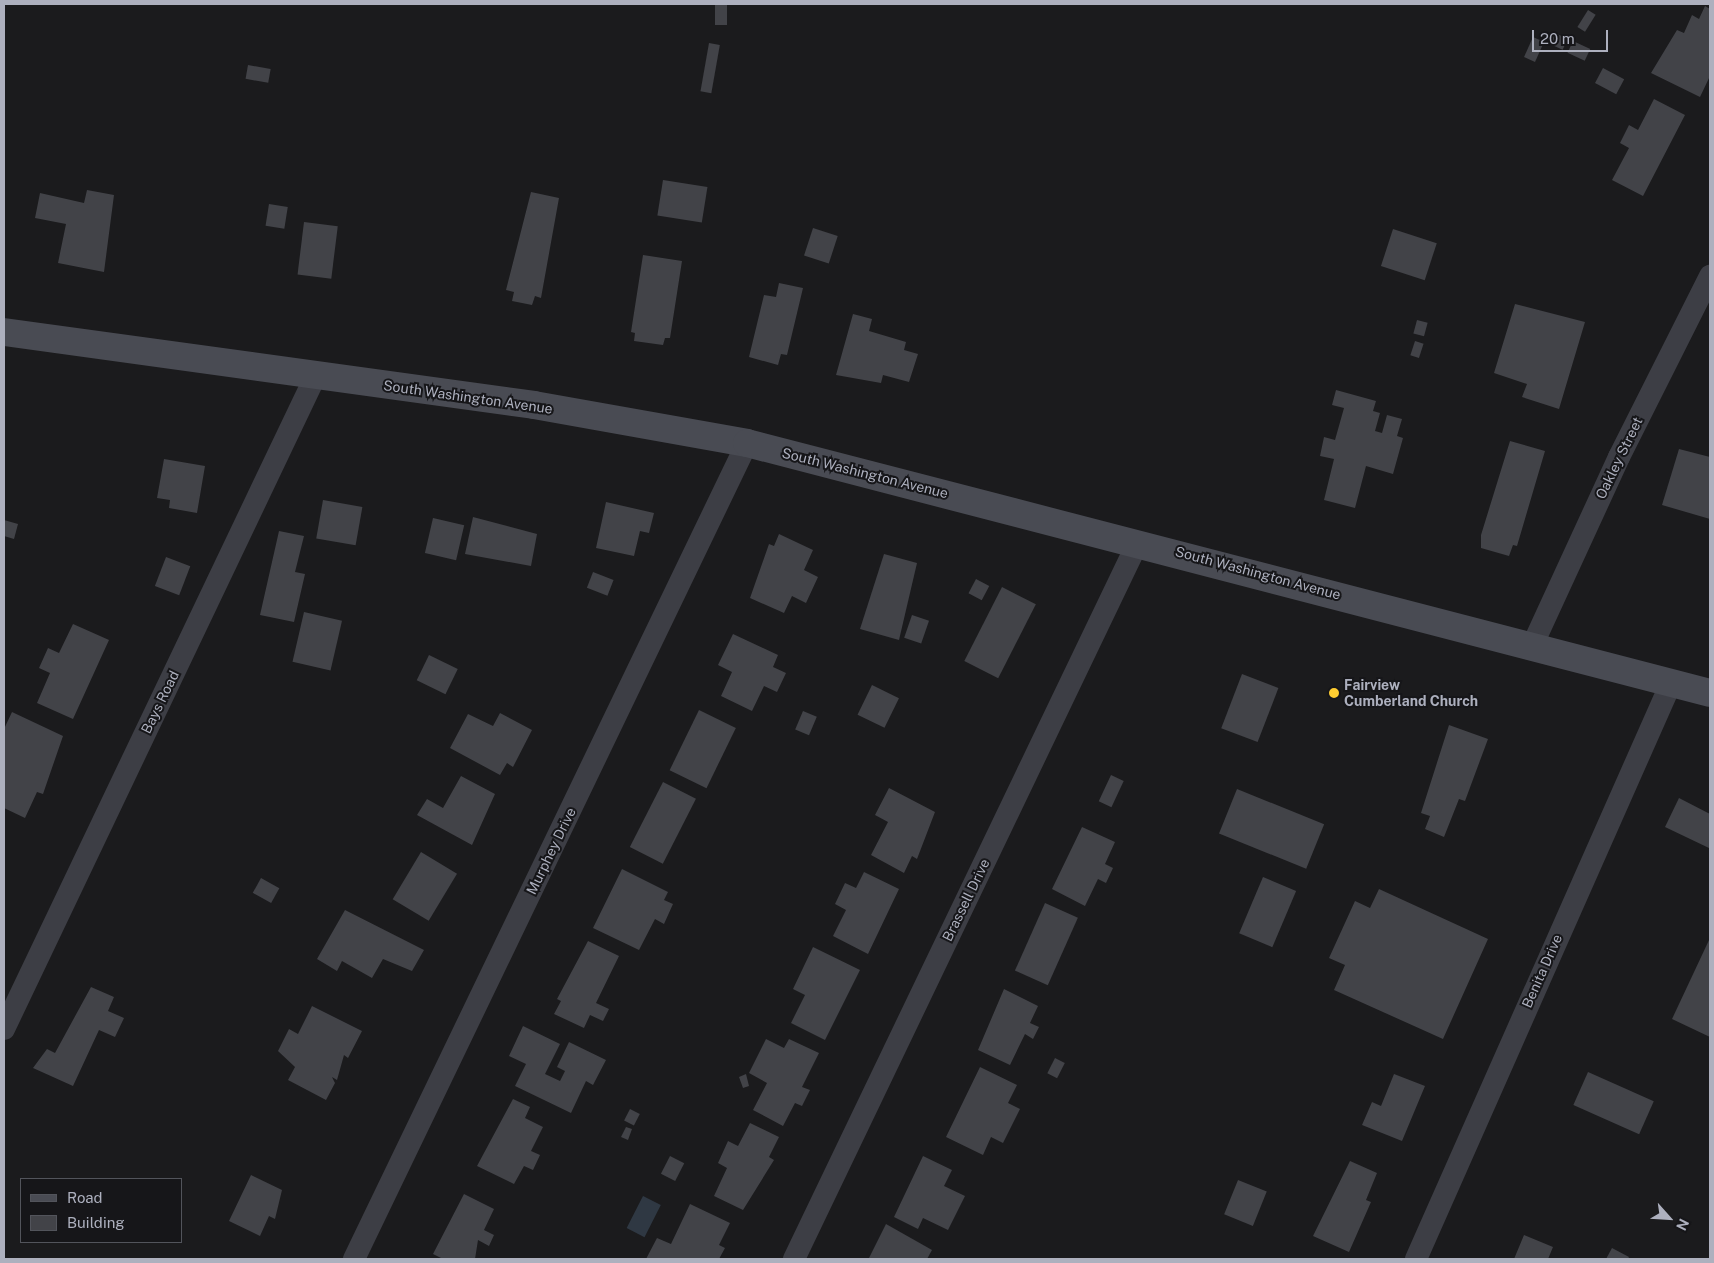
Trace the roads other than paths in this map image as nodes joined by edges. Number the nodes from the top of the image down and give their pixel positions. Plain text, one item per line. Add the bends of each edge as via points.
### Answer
1 (1710, 276) edge
2 (4, 332) edge
3 (316, 375) junction
4 (747, 443) junction
5 (1138, 542) junction
6 (1533, 644) junction
7 (1671, 683) junction
8 (1710, 693) edge
9 (4, 1029) edge
10 (354, 1259) edge
11 (794, 1259) edge
12 (1416, 1259) edge

1 - 6 street, Oakley Street via 1619,457
2 - 3 street, South Washington Avenue
3 - 4 street, South Washington Avenue via 534,405
3 - 9 street, Bays Road
4 - 5 street, South Washington Avenue
4 - 10 street, Murphey Drive
5 - 6 street, South Washington Avenue
5 - 11 street, Brassell Drive
6 - 7 street, South Washington Avenue
7 - 8 street, South Washington Avenue
7 - 12 street, Benita Drive

